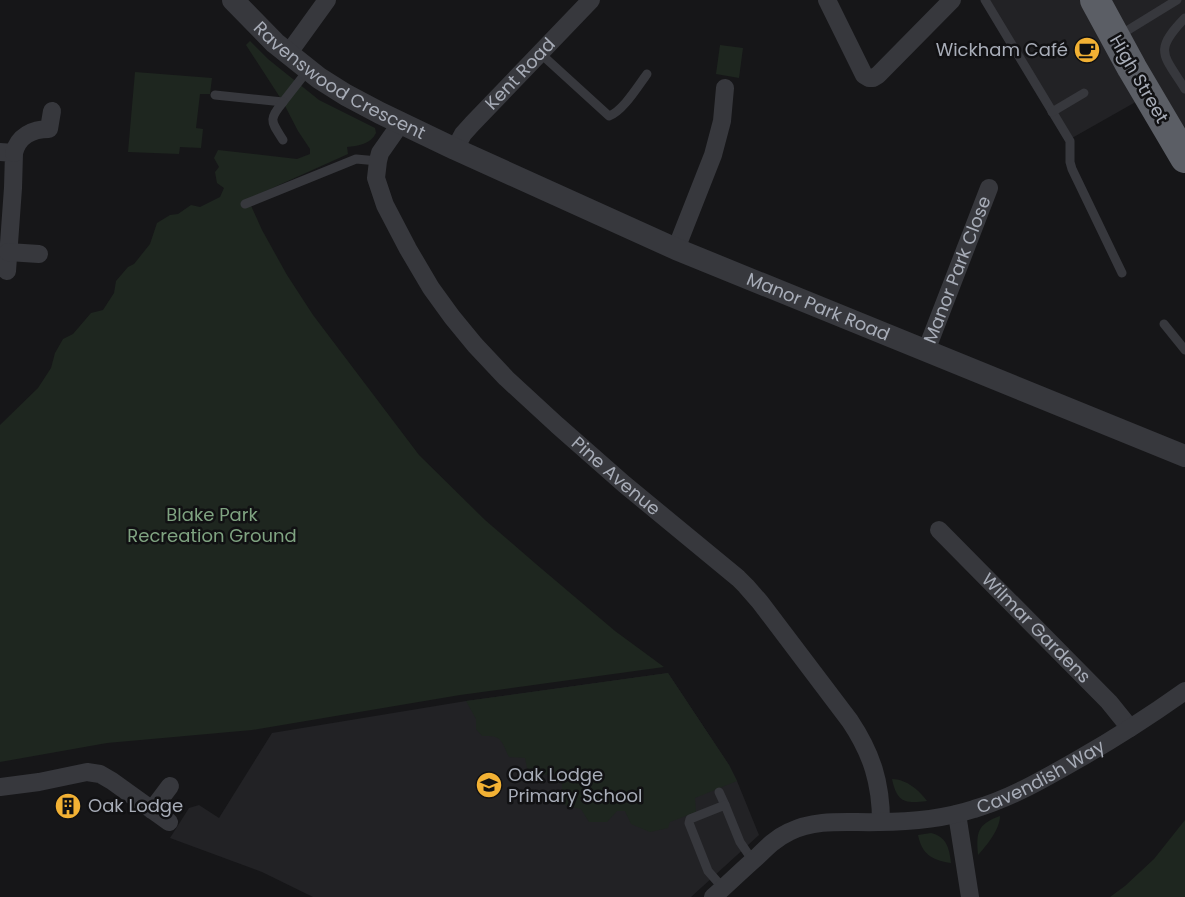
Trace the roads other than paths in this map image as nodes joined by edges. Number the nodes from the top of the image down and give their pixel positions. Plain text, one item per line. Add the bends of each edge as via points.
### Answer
1 (233, 0) edge
2 (327, 0) edge
3 (591, 0) edge
4 (827, 0) edge
5 (952, 0) edge
6 (985, 0) edge
7 (1095, 0) edge
8 (1177, 0) edge
9 (1185, 18) edge
10 (1115, 38) junction
11 (288, 54) junction
12 (541, 54) junction
13 (308, 70) junction
14 (647, 74) dead end
15 (725, 88) dead end
16 (1185, 89) edge
17 (1084, 93) dead end
18 (215, 95) dead end
19 (283, 102) junction
20 (52, 111) dead end
21 (1053, 112) junction
22 (401, 123) junction
23 (283, 140) dead end
24 (455, 149) junction
25 (7, 152) edge
26 (1185, 158) edge
27 (378, 161) junction
28 (989, 188) dead end
29 (246, 204) dead end
30 (676, 249) junction
31 (8, 252) junction
32 (39, 254) dead end
33 (7, 271) dead end
34 (1122, 273) dead end
35 (1164, 324) dead end
36 (1185, 350) edge
37 (926, 351) junction
38 (1185, 456) edge
39 (939, 530) dead end
40 (1185, 691) edge
41 (1130, 728) junction
42 (0, 786) edge
43 (170, 786) dead end
44 (719, 792) dead end
45 (725, 806) junction
46 (152, 810) junction
47 (957, 814) junction
48 (168, 822) dead end
49 (881, 822) junction
50 (753, 861) junction
51 (718, 893) edge
52 (970, 897) edge

1 - 11 street, Ravenswood Crescent
2 - 11 street
3 - 12 street, Kent Road
4 - 5 street via 869,78 878,75
6 - 21 lane
7 - 10 highway, High Street
8 - 10 lane
9 - 16 lane via 1168,37 1164,49
10 - 26 highway, High Street
11 - 13 street, Ravenswood Crescent
12 - 14 lane via 609,116
12 - 24 street, Kent Road via 472,124
13 - 19 lane
13 - 22 street, Ravenswood Crescent
15 - 30 street via 713,154
17 - 21 lane
18 - 19 lane
19 - 23 lane via 272,119
20 - 25 street via 49,129 33,131
21 - 34 lane via 1070,141 1072,169
22 - 24 street, Ravenswood Crescent
22 - 27 street
24 - 30 street, Manor Park Road
25 - 31 street via 13,188
27 - 29 lane via 356,159
27 - 49 street, Pine Avenue via 380,191 401,235 431,288 475,345 566,434 738,578 760,602 862,741 875,772
28 - 37 street, Manor Park Close
30 - 37 street, Manor Park Road
31 - 32 street
31 - 33 street
35 - 36 lane
37 - 38 street, Manor Park Road
39 - 41 street, Wilmar Gardens via 1094,686
40 - 41 street, Cavendish Way
41 - 47 street, Cavendish Way via 1033,785
42 - 46 street via 93,772
43 - 46 street
44 - 45 lane
45 - 50 lane via 740,843
45 - 51 lane via 688,823
46 - 48 street
47 - 49 street, Cavendish Way
47 - 52 street
49 - 50 street, Cavendish Way via 805,826 775,840
50 - 51 street, Cavendish Way

